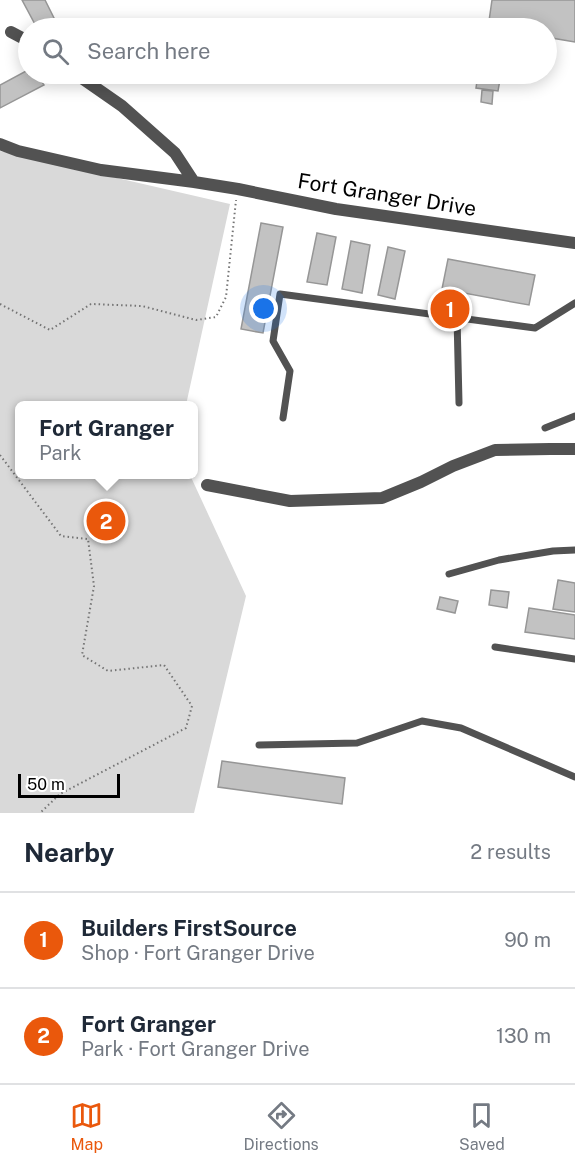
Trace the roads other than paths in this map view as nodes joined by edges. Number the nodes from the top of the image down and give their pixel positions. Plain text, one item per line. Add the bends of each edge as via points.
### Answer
1 (11, 32) dead end
2 (18, 36) edge
3 (90, 84) edge
4 (0, 144) edge
5 (194, 182) junction
6 (575, 243) edge
7 (575, 303) edge
8 (457, 317) junction
9 (459, 403) dead end
10 (575, 416) edge
11 (283, 418) dead end
12 (545, 428) dead end
13 (575, 449) edge
14 (207, 485) dead end
15 (575, 550) edge
16 (449, 574) dead end
17 (495, 647) dead end
18 (575, 659) edge
19 (258, 745) dead end
20 (575, 777) edge

1 - 2 street
3 - 5 street via 175,153
4 - 5 street, Fort Granger Drive via 101,170
5 - 6 street, Fort Granger Drive via 336,209
7 - 8 lane via 535,327
8 - 9 lane
8 - 11 lane via 280,294 273,341 290,370
10 - 12 lane
13 - 14 street via 495,450 382,498 290,501
15 - 16 lane via 499,560
17 - 18 lane
19 - 20 lane via 357,743 422,722 461,728

